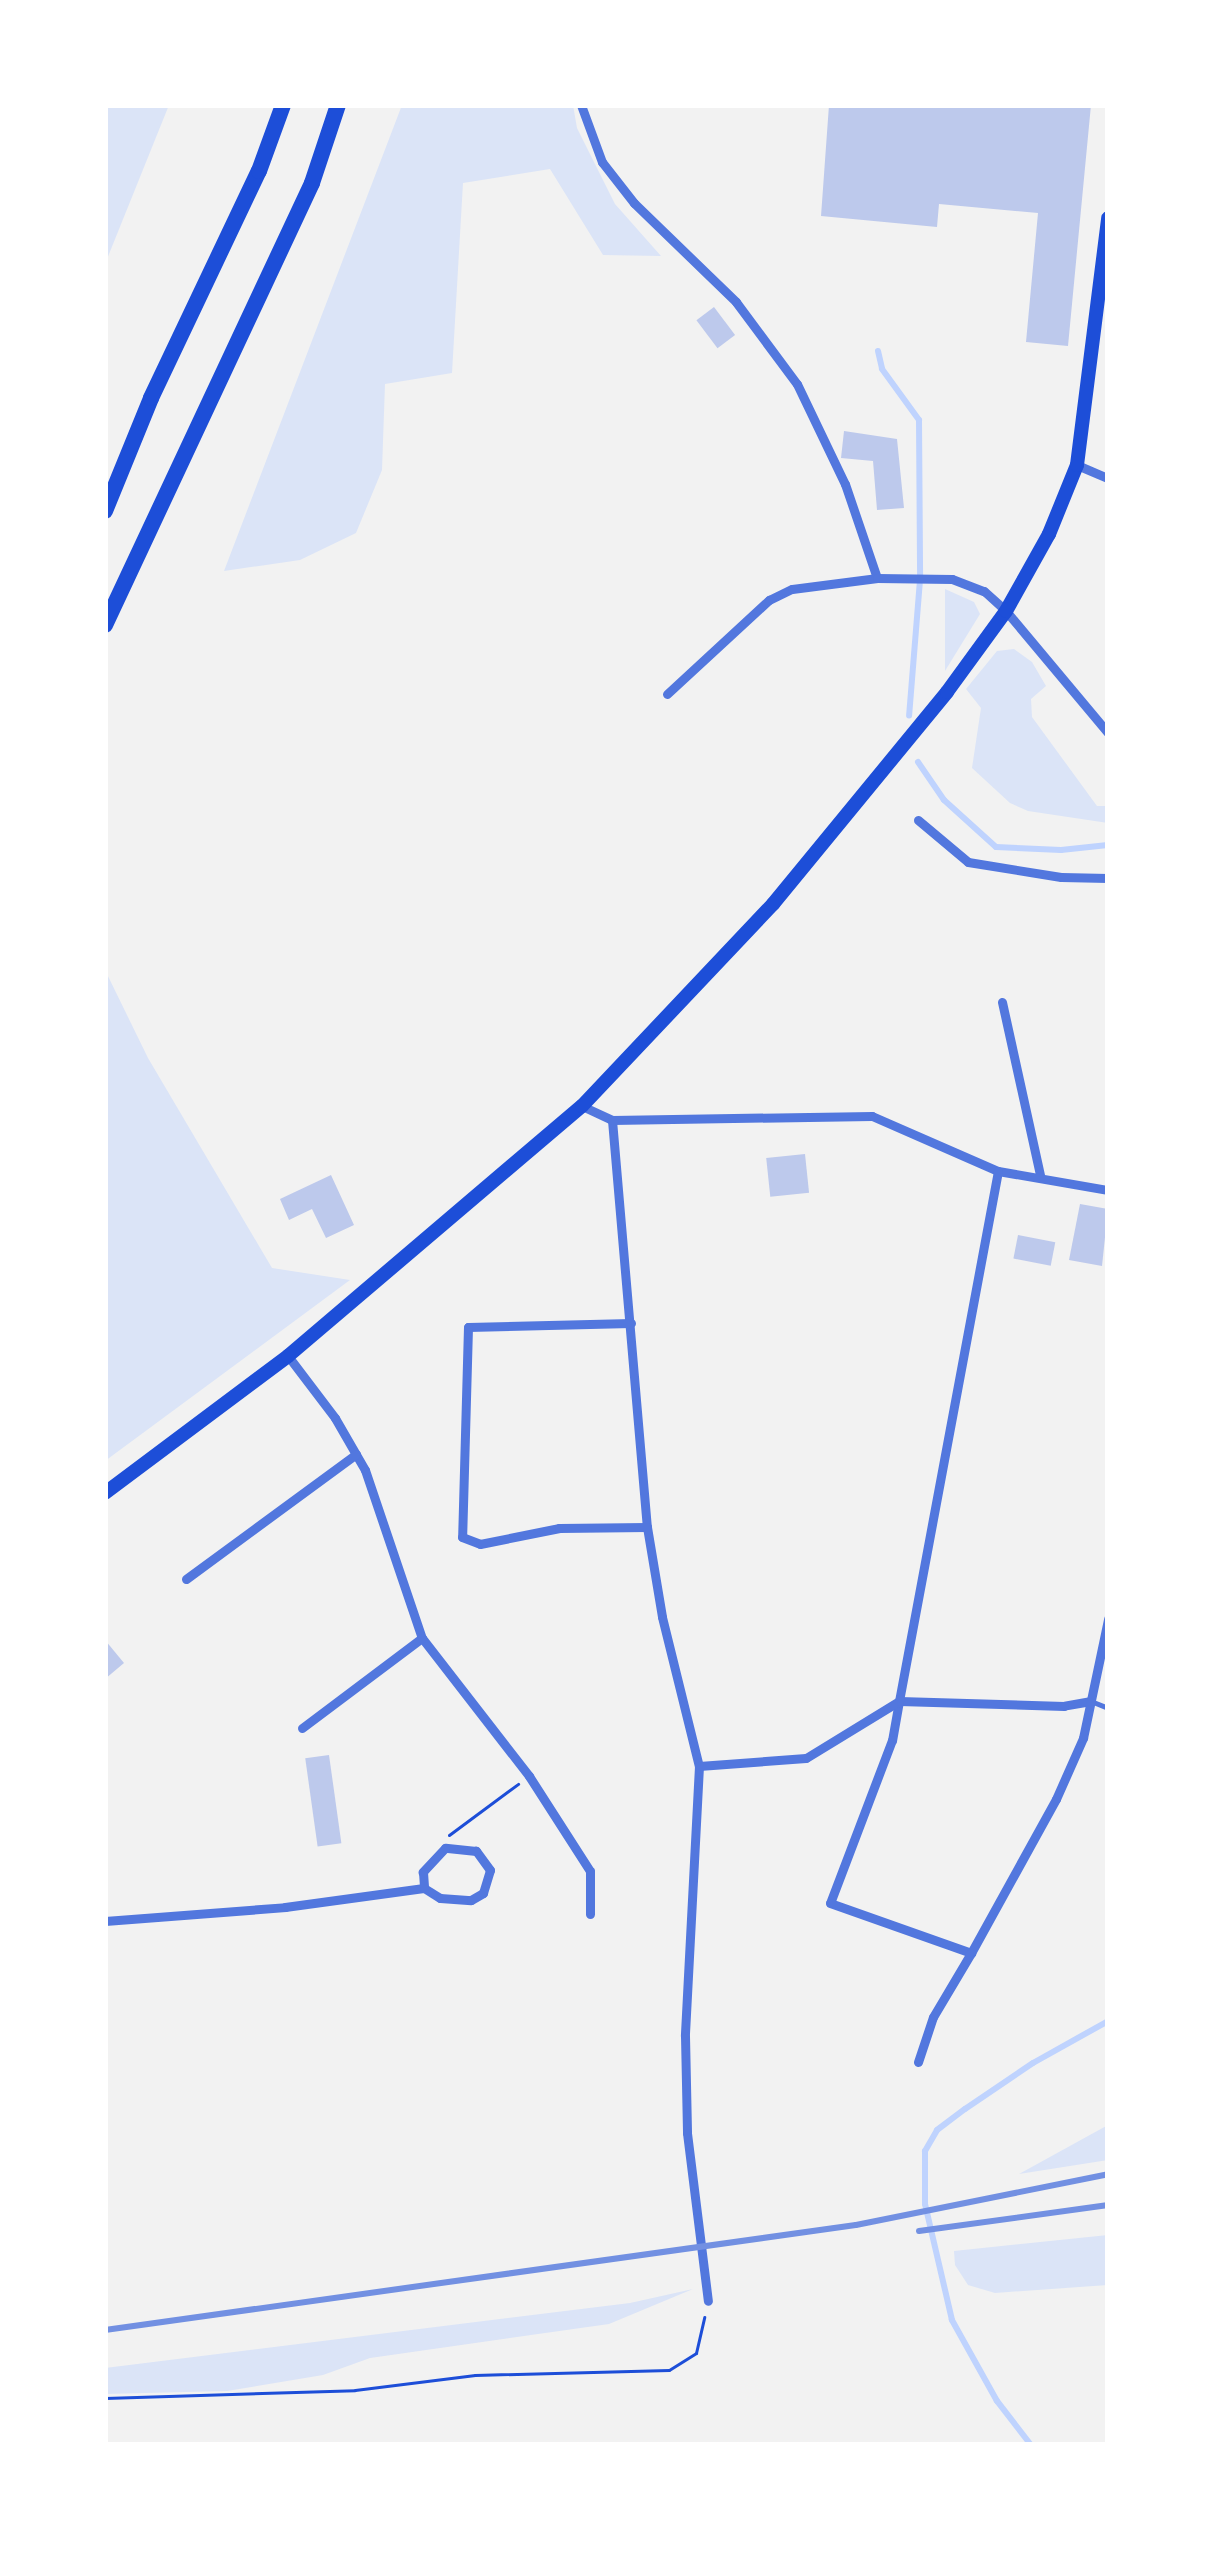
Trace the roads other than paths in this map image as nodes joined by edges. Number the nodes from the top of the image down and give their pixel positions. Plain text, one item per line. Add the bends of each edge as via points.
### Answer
1 (283, 105) edge
2 (338, 105) edge
3 (580, 105) edge
4 (1108, 218) edge
5 (1077, 465) junction
6 (1108, 478) edge
7 (105, 511) edge
8 (877, 578) junction
9 (1006, 611) junction
10 (105, 625) edge
11 (667, 694) dead end
12 (1108, 733) edge
13 (918, 820) dead end
14 (1108, 878) edge
15 (1002, 1002) dead end
16 (582, 1106) junction
17 (612, 1120) junction
18 (998, 1171) junction
19 (1040, 1175) junction
20 (1108, 1190) edge
21 (631, 1323) junction
22 (288, 1356) junction
23 (356, 1454) junction
24 (105, 1493) edge
25 (647, 1527) junction
26 (186, 1579) dead end
27 (1108, 1619) edge
28 (422, 1638) junction
29 (899, 1701) junction
30 (1090, 1701) junction
31 (1108, 1708) edge
32 (302, 1728) dead end
33 (700, 1766) junction
34 (424, 1888) junction
35 (590, 1914) dead end
36 (105, 1921) edge
37 (971, 1953) junction
38 (918, 2062) dead end
39 (708, 2301) road end

1 - 7 highway
2 - 10 highway via 312,183
3 - 8 street via 602,162 736,302 797,384
4 - 5 main road
5 - 6 street
5 - 9 main road
8 - 9 street via 952,579
8 - 11 street via 820,582 769,600
9 - 12 street
9 - 16 main road via 772,904
13 - 14 street via 968,862
15 - 19 street
16 - 17 street
16 - 22 main road
17 - 18 street via 856,1114
17 - 21 street
18 - 19 street
18 - 29 street
19 - 20 street
21 - 25 street
21 - 25 street via 468,1328 462,1537 480,1544 559,1528
22 - 23 street
22 - 24 main road
23 - 26 street
23 - 28 street
25 - 33 street
27 - 30 street
28 - 32 street
28 - 35 street via 529,1776 590,1871
29 - 30 street
29 - 33 street via 806,1758
29 - 37 street via 830,1903
30 - 31 lane
30 - 37 street via 1056,1799
33 - 39 street via 685,2036 687,2133
34 - 34 street via 456,1901 483,1893 486,1858 446,1848 423,1872
34 - 36 street
37 - 38 street

